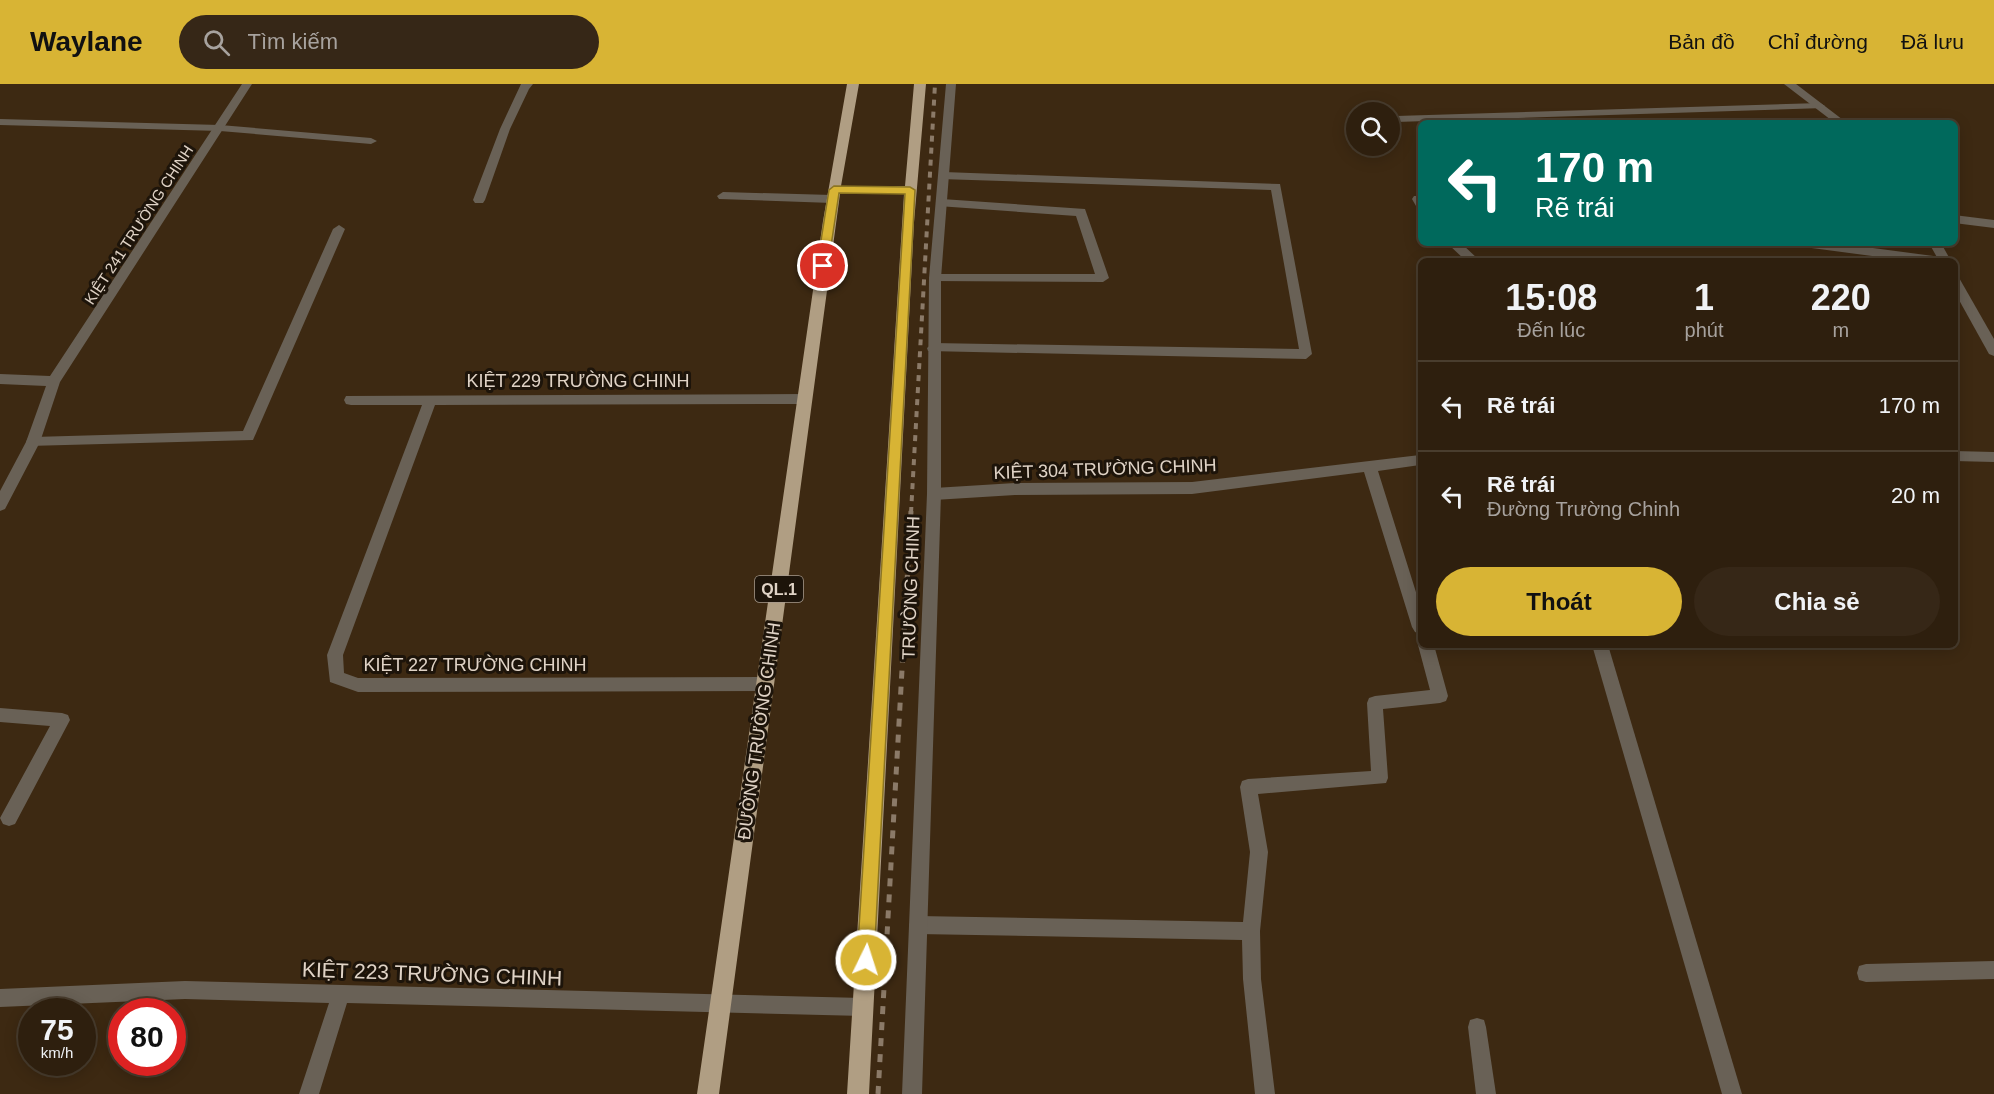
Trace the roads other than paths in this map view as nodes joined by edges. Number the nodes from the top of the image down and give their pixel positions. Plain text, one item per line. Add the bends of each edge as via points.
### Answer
1 (247, 84) edge
2 (528, 84) edge
3 (853, 84) edge
4 (920, 84) edge
5 (951, 84) edge
6 (1789, 84) edge
7 (1820, 106) junction
8 (1400, 119) edge
9 (1838, 120) edge
10 (0, 122) edge
11 (220, 128) junction
12 (371, 141) dead end
13 (944, 176) junction
14 (910, 190) junction
15 (833, 194) junction
16 (723, 196) dead end
17 (479, 200) dead end
18 (942, 203) junction
19 (1958, 220) edge
20 (1994, 224) edge
21 (339, 229) dead end
22 (1456, 246) edge
23 (1827, 246) edge
24 (1470, 258) edge
25 (1920, 258) edge
26 (935, 278) junction
27 (1958, 285) edge
28 (1990, 337) edge
29 (933, 348) junction
30 (1994, 351) edge
31 (0, 379) edge
32 (54, 381) junction
33 (805, 399) junction
34 (351, 400) dead end
35 (430, 400) junction
36 (33, 442) junction
37 (1958, 456) edge
38 (1994, 457) edge
39 (1418, 460) edge
40 (1370, 468) junction
41 (934, 494) junction
42 (0, 505) edge
43 (1418, 621) edge
44 (1427, 648) edge
45 (1601, 648) edge
46 (765, 684) junction
47 (0, 715) edge
48 (9, 818) dead end
49 (918, 925) junction
50 (1251, 931) junction
51 (1994, 970) edge
52 (1866, 973) dead end
53 (341, 994) junction
54 (0, 998) edge
55 (720, 1004) junction
56 (863, 1007) junction
57 (1477, 1027) dead end
58 (309, 1094) edge
59 (708, 1094) edge
60 (858, 1094) edge
61 (912, 1094) edge
62 (1265, 1094) edge
63 (1486, 1094) edge
64 (1732, 1094) edge

1 - 11 street, KIỆT 241 TRƯỜNG CHINH
2 - 17 street via 505,129
3 - 15 highway, ĐƯỜNG TRƯỜNG CHINH / QL.1
4 - 14 highway
5 - 13 street, TRƯỜNG CHINH
6 - 7 street
7 - 8 street
7 - 9 street
10 - 11 street
11 - 12 street
11 - 32 street, KIỆT 241 TRƯỜNG CHINH
13 - 18 street, TRƯỜNG CHINH
13 - 29 street via 1276,187 1306,354
14 - 15 highway
14 - 56 highway
15 - 16 street
15 - 33 highway, ĐƯỜNG TRƯỜNG CHINH / QL.1
18 - 26 street, TRƯỜNG CHINH
18 - 26 street via 1081,212 1103,278
19 - 20 street
21 - 36 street via 248,436
22 - 24 street
23 - 25 street
26 - 29 street, TRƯỜNG CHINH
27 - 28 street
28 - 30 street
29 - 41 street, TRƯỜNG CHINH
31 - 32 street
32 - 36 street, KIỆT 241 TRƯỜNG CHINH
33 - 35 street, KIỆT 229 TRƯỜNG CHINH
33 - 46 highway, ĐƯỜNG TRƯỜNG CHINH / QL.1
34 - 35 street, KIỆT 229 TRƯỜNG CHINH
35 - 46 street, KIỆT 227 TRƯỜNG CHINH via 335,656 336,676 358,685
36 - 42 street, KIỆT 241 TRƯỜNG CHINH
37 - 38 street
39 - 40 street, KIỆT 304 TRƯỜNG CHINH
40 - 41 street, KIỆT 304 TRƯỜNG CHINH via 1192,488 1015,489
40 - 43 street
41 - 49 street, TRƯỜNG CHINH
44 - 50 street via 1440,696 1375,703 1380,778 1248,787 1258,852
45 - 64 street
46 - 55 highway, ĐƯỜNG TRƯỜNG CHINH / QL.1
47 - 48 street via 62,720
49 - 50 street
49 - 61 street, TRƯỜNG CHINH
50 - 62 street via 1252,980
51 - 52 street
53 - 54 street, KIỆT 223 TRƯỜNG CHINH via 185,990
53 - 55 street, KIỆT 223 TRƯỜNG CHINH
53 - 58 street
55 - 56 street, KIỆT 223 TRƯỜNG CHINH
55 - 59 highway, ĐƯỜNG TRƯỜNG CHINH / QL.1
56 - 60 highway
57 - 63 street

